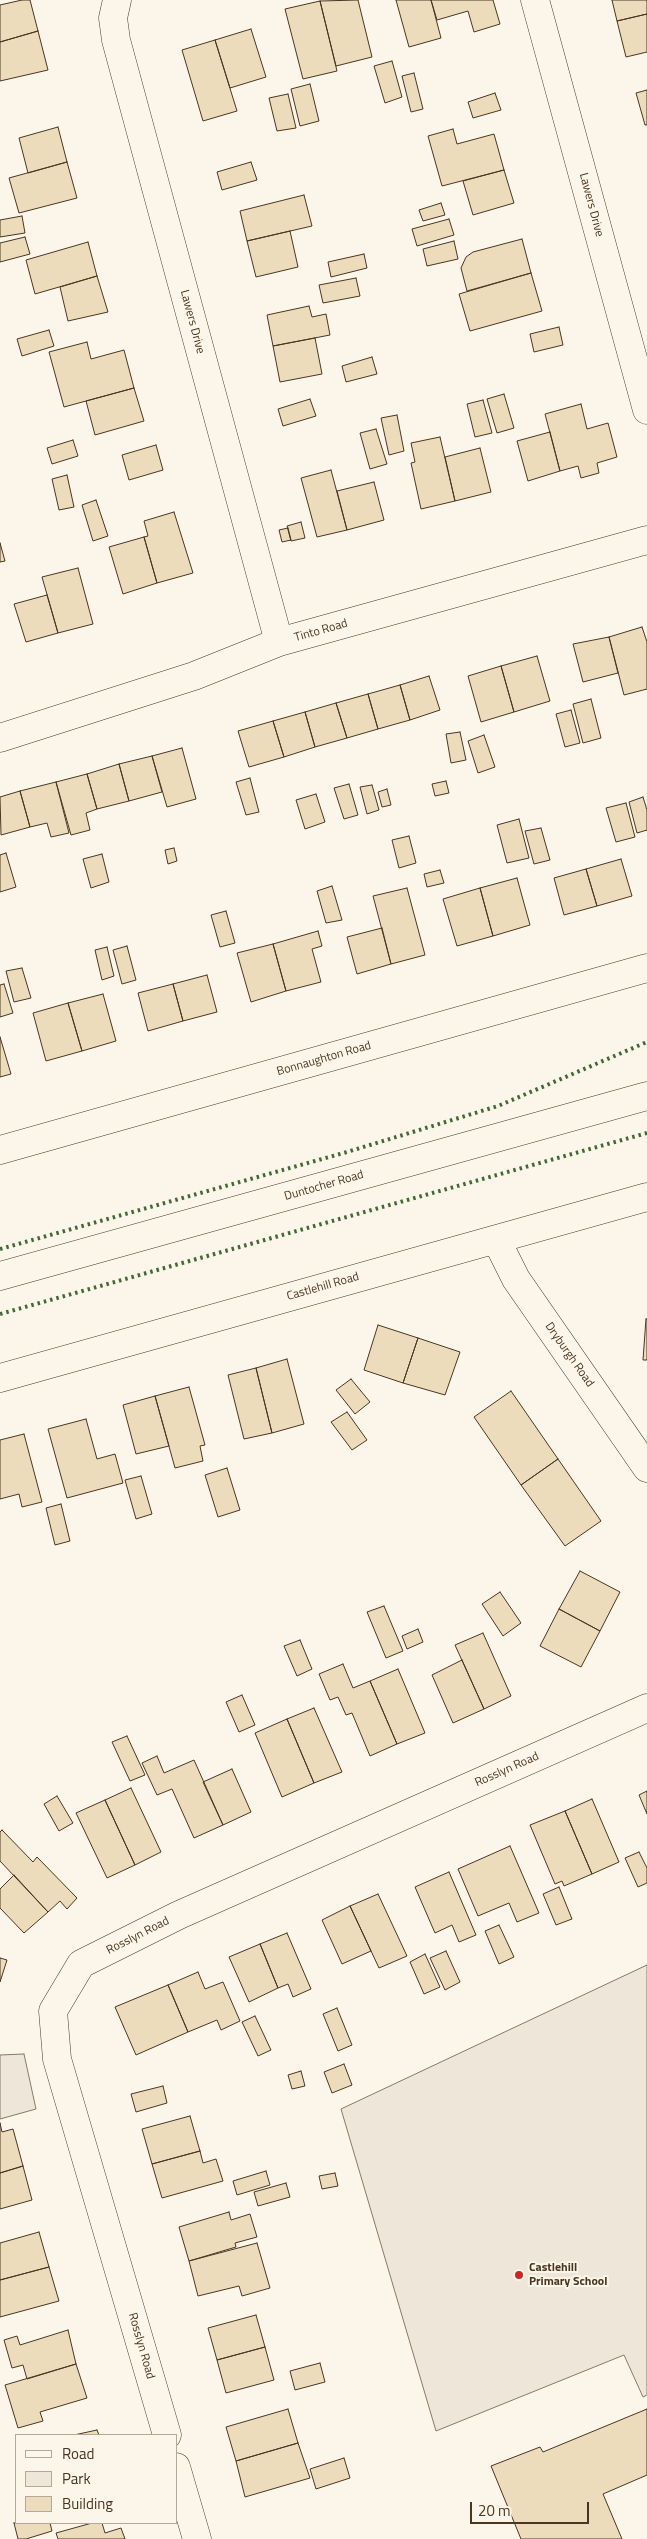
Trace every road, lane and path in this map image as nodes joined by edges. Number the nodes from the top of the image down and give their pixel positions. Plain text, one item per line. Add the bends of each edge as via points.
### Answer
1 (117, 0) edge
2 (535, 0) edge
3 (647, 410) edge
4 (647, 540) edge
5 (279, 642) junction
6 (0, 738) edge
7 (647, 968) edge
8 (647, 1096) edge
9 (0, 1150) edge
10 (647, 1197) edge
11 (496, 1239) junction
12 (0, 1276) edge
13 (0, 1378) edge
14 (647, 1468) edge
15 (647, 1708) edge
16 (167, 2434) edge
17 (178, 2474) edge
18 (198, 2539) edge

1 - 5 street, Lawers Drive via 113,18 116,40
2 - 3 street, Lawers Drive
4 - 5 street, Tinto Road
5 - 6 street, Tinto Road via 194,676
7 - 9 street, Bonnaughton Road
8 - 12 street, Duntocher Road
10 - 11 street, Castlehill Road
11 - 13 street, Castlehill Road
11 - 14 street, Dryburgh Road via 516,1279
15 - 16 street, Rosslyn Road via 179,1915 81,1964 53,2011 57,2059
17 - 18 street

